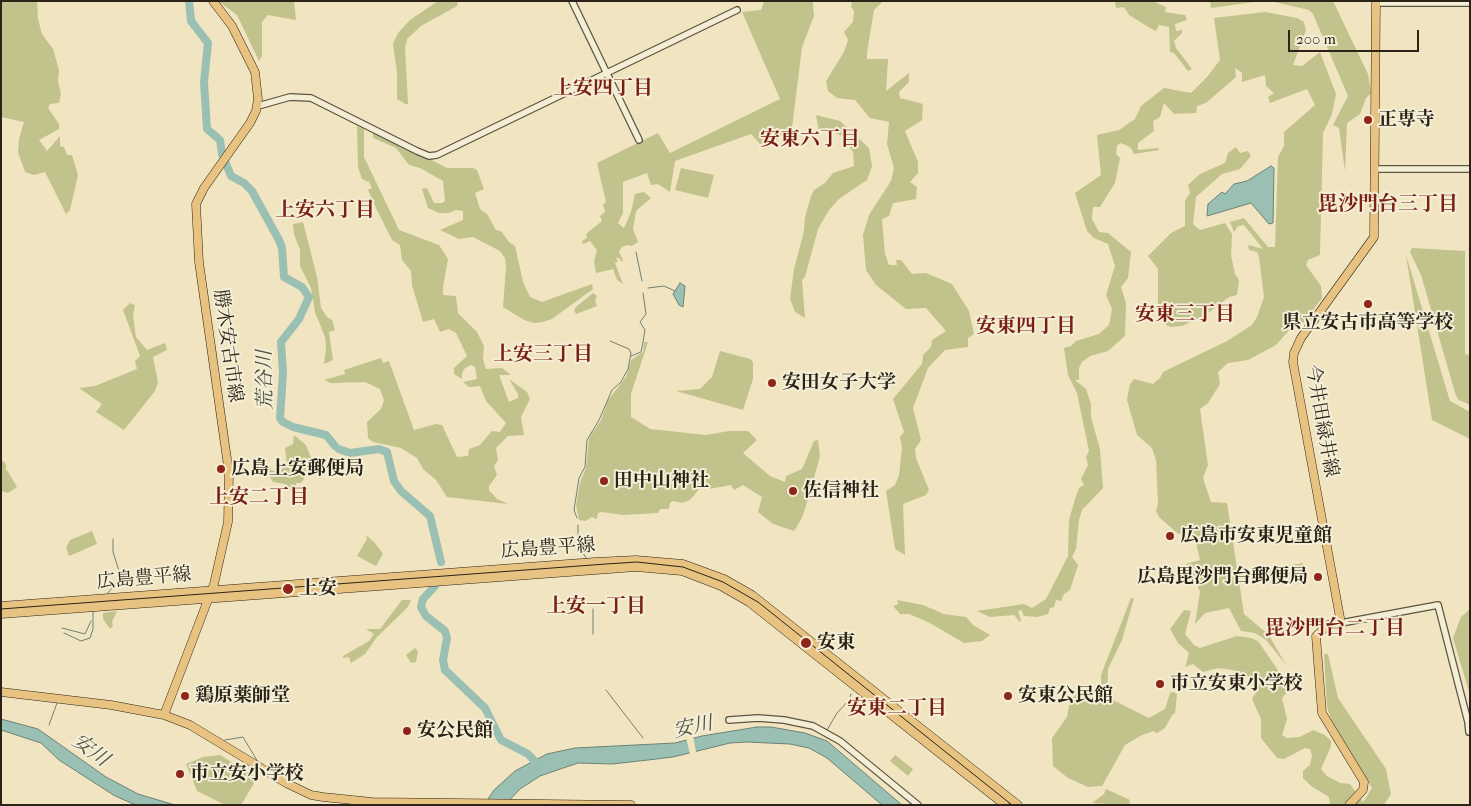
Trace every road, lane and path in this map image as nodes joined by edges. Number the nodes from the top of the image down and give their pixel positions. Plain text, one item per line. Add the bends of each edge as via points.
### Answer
1 (213, 1) edge
2 (572, 1) edge
3 (1376, 2) edge
4 (1470, 3) edge
5 (736, 10) dead end
6 (606, 73) junction
7 (258, 106) junction
8 (639, 140) dead end
9 (1375, 169) junction
10 (1470, 169) edge
11 (211, 590) junction
12 (208, 599) junction
13 (1, 606) edge
14 (1, 614) edge
15 (1341, 623) junction
16 (1, 692) edge
17 (164, 715) junction
18 (729, 720) dead end
19 (1469, 732) edge
20 (566, 804) edge
21 (631, 805) edge
22 (918, 805) edge
23 (1005, 805) edge
24 (1018, 805) edge
25 (1349, 805) edge

1 - 7 main road via 232,26 255,72
2 - 6 street
3 - 4 street
3 - 9 main road, 今井田緑井線
5 - 6 street
6 - 7 street via 438,155 429,156 304,96
6 - 8 street
7 - 11 main road, 勝木安古市線 via 250,123 199,196 195,217 204,305 229,473 226,537
9 - 10 street
9 - 15 main road, 今井田緑井線 via 1374,237 1301,338 1294,353
11 - 12 main road, 勝木安古市線
11 - 13 main road, 広島豊平線
11 - 24 main road, 広島豊平線 via 628,560 683,564 724,579 752,595
12 - 14 main road, 広島豊平線
12 - 17 main road, 勝木安古市線
12 - 23 main road, 広島豊平線 via 636,567 682,571 721,586 749,602
15 - 19 street via 1438,605
15 - 25 main road via 1320,630 1315,643 1322,713 1364,782 1363,790
16 - 17 main road
17 - 20 main road via 190,726 286,784 311,795 344,801
18 - 22 street via 775,719 813,726 840,741
20 - 21 main road

